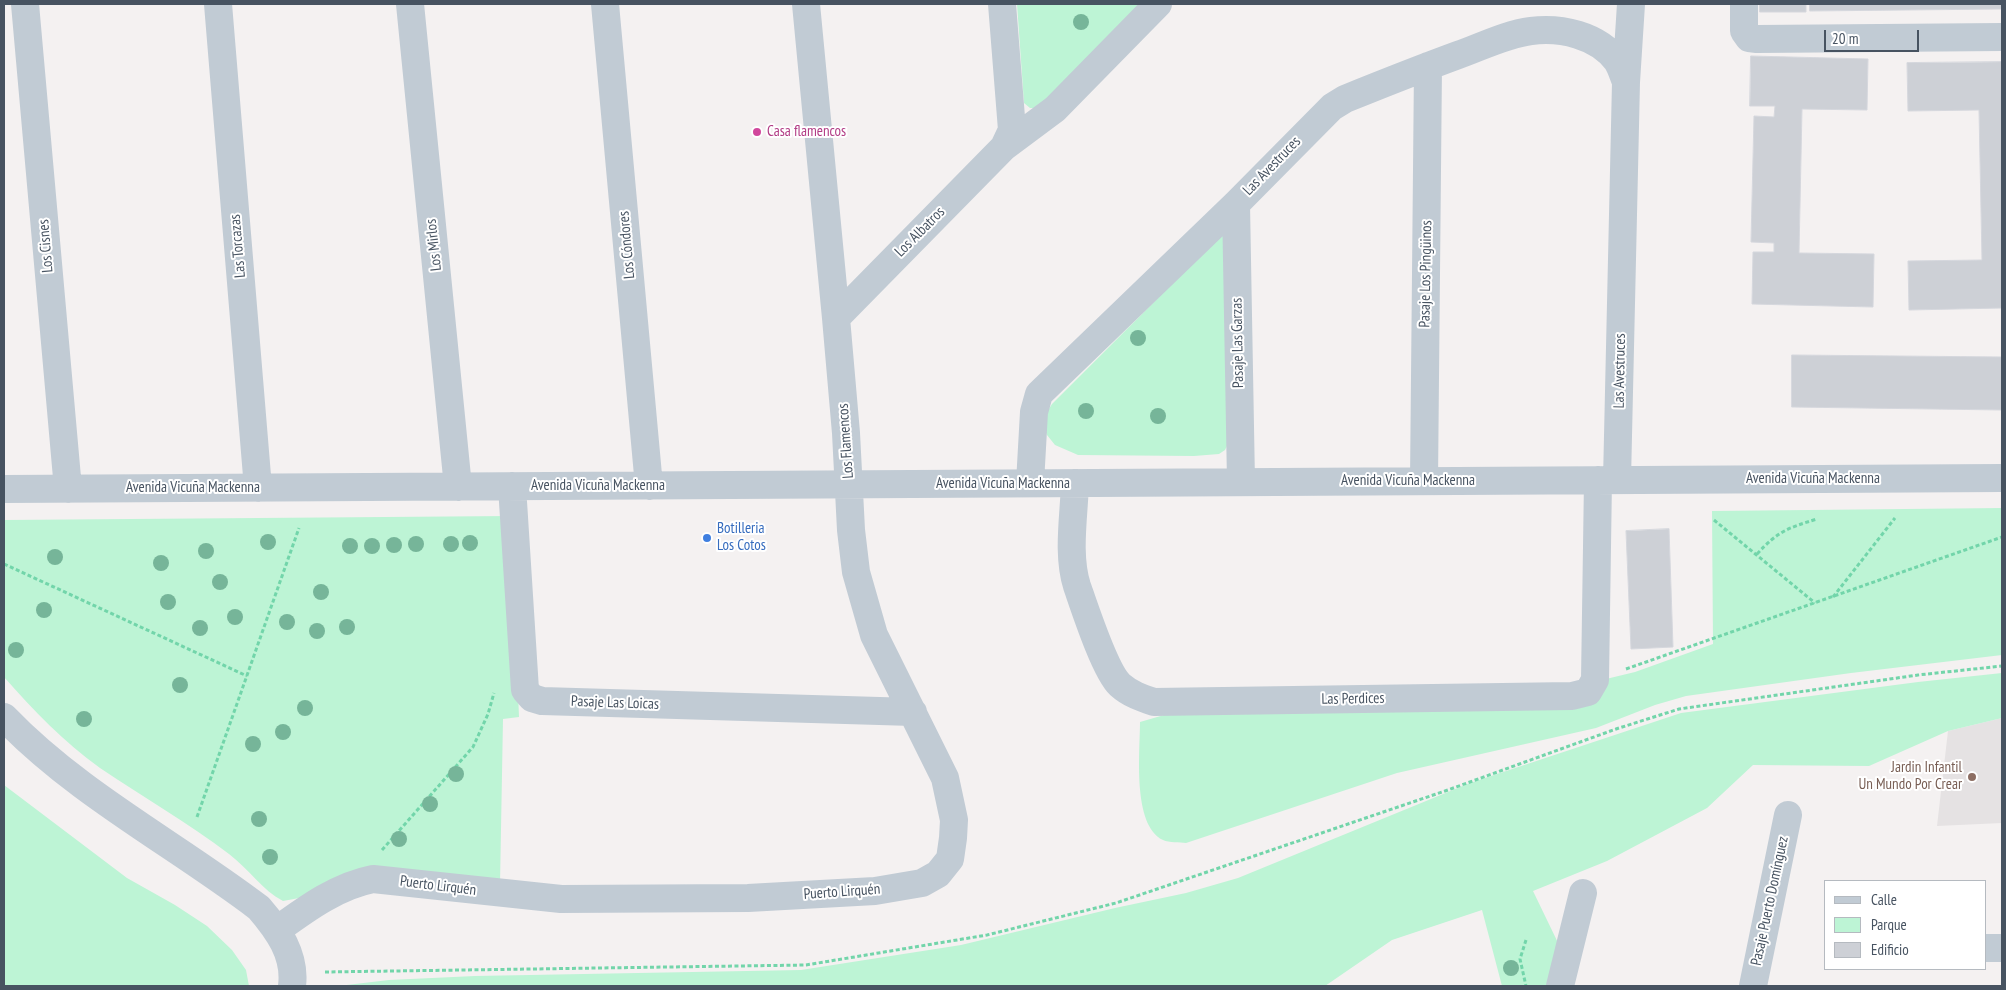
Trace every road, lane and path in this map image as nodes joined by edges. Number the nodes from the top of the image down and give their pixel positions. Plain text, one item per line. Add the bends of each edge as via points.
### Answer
1 (25, 4) edge
2 (218, 4) edge
3 (410, 4) edge
4 (605, 4) edge
5 (806, 4) edge
6 (1002, 4) edge
7 (1158, 4) edge
8 (1631, 4) edge
9 (1744, 4) edge
10 (2002, 38) edge
11 (1428, 66) junction
12 (1626, 82) junction
13 (1004, 147) junction
14 (1236, 204) junction
15 (836, 318) junction
16 (2002, 478) edge
17 (1608, 480) junction
18 (1424, 481) junction
19 (1240, 482) junction
20 (1075, 483) junction
21 (849, 484) junction
22 (1030, 484) junction
23 (512, 486) junction
24 (649, 486) junction
25 (458, 487) junction
26 (258, 488) junction
27 (4, 489) edge
28 (68, 489) junction
29 (1895, 518) dead end
30 (1818, 519) dead end
31 (1714, 520) dead end
32 (299, 528) dead end
33 (2002, 537) edge
34 (1757, 554) junction
35 (4, 564) edge
36 (1833, 597) junction
37 (1816, 603) junction
38 (2002, 666) edge
39 (247, 676) junction
40 (1595, 680) junction
41 (496, 687) dead end
42 (913, 712) junction
43 (4, 717) edge
44 (1788, 815) dead end
45 (197, 817) dead end
46 (950, 860) joint
47 (357, 882) junction
48 (1583, 893) dead end
49 (277, 930) junction
50 (1526, 940) dead end
51 (1986, 948) edge
52 (2002, 948) edge
53 (325, 972) dead end
54 (292, 986) edge
55 (1526, 986) edge
56 (1560, 986) edge
57 (1753, 986) edge

1 - 28 street, Los Cisnes
2 - 26 street, Las Torcazas
3 - 25 street, Los Mirlos
4 - 24 street, Los Cóndores
5 - 15 street, Los Flamencos
6 - 13 street, Los Albatros via 1012,130
7 - 13 street, Los Albatros via 1055,110
8 - 12 street, Las Avestruces
9 - 10 street via 1744,31 1749,38
11 - 12 street, Las Avestruces via 1530,31 1554,30 1590,39 1602,47 1616,60
11 - 14 street, Las Avestruces via 1332,107
11 - 18 street, Pasaje Los Pingüinos
12 - 17 street, Las Avestruces
13 - 15 street, Los Albatros
14 - 19 street, Pasaje Las Garzas
14 - 22 street, Las Avestruces via 1039,394 1034,412
15 - 21 street, Los Flamencos
16 - 17 street, Avenida Vicuña Mackenna
17 - 18 street, Avenida Vicuña Mackenna
17 - 40 street
18 - 19 street, Avenida Vicuña Mackenna
19 - 20 street, Avenida Vicuña Mackenna
20 - 22 street, Avenida Vicuña Mackenna
20 - 40 street, Las Perdices via 1073,574 1110,670 1119,684 1136,696 1154,702 1572,696 1588,692
21 - 22 street, Avenida Vicuña Mackenna
21 - 24 street, Avenida Vicuña Mackenna
21 - 42 street, Los Flamencos via 850,530 864,603 874,635
23 - 24 street, Avenida Vicuña Mackenna
23 - 25 street, Avenida Vicuña Mackenna
23 - 42 street, Pasaje Las Loicas via 525,690 532,698 542,701
25 - 26 street, Avenida Vicuña Mackenna
26 - 28 street, Avenida Vicuña Mackenna
27 - 28 street, Avenida Vicuña Mackenna
29 - 36 path
30 - 34 path via 1785,530
31 - 34 path
32 - 39 path
33 - 36 path
34 - 37 path
35 - 39 path
36 - 37 path
37 - 40 path
38 - 53 path via 1679,708 1116,903 987,935 806,965
39 - 45 path
41 - 47 path via 473,747
42 - 46 street, Los Flamencos via 945,778 950,798 954,838
43 - 49 street via 55,764 259,908
44 - 57 street, Pasaje Puerto Domínguez
46 - 47 street, Puerto Lirquén via 938,874 922,883 875,891 748,898 561,899 389,880
47 - 49 street, Puerto Lirquén via 321,900
48 - 56 street
49 - 54 street via 290,955
50 - 55 path via 1520,959
51 - 52 street

